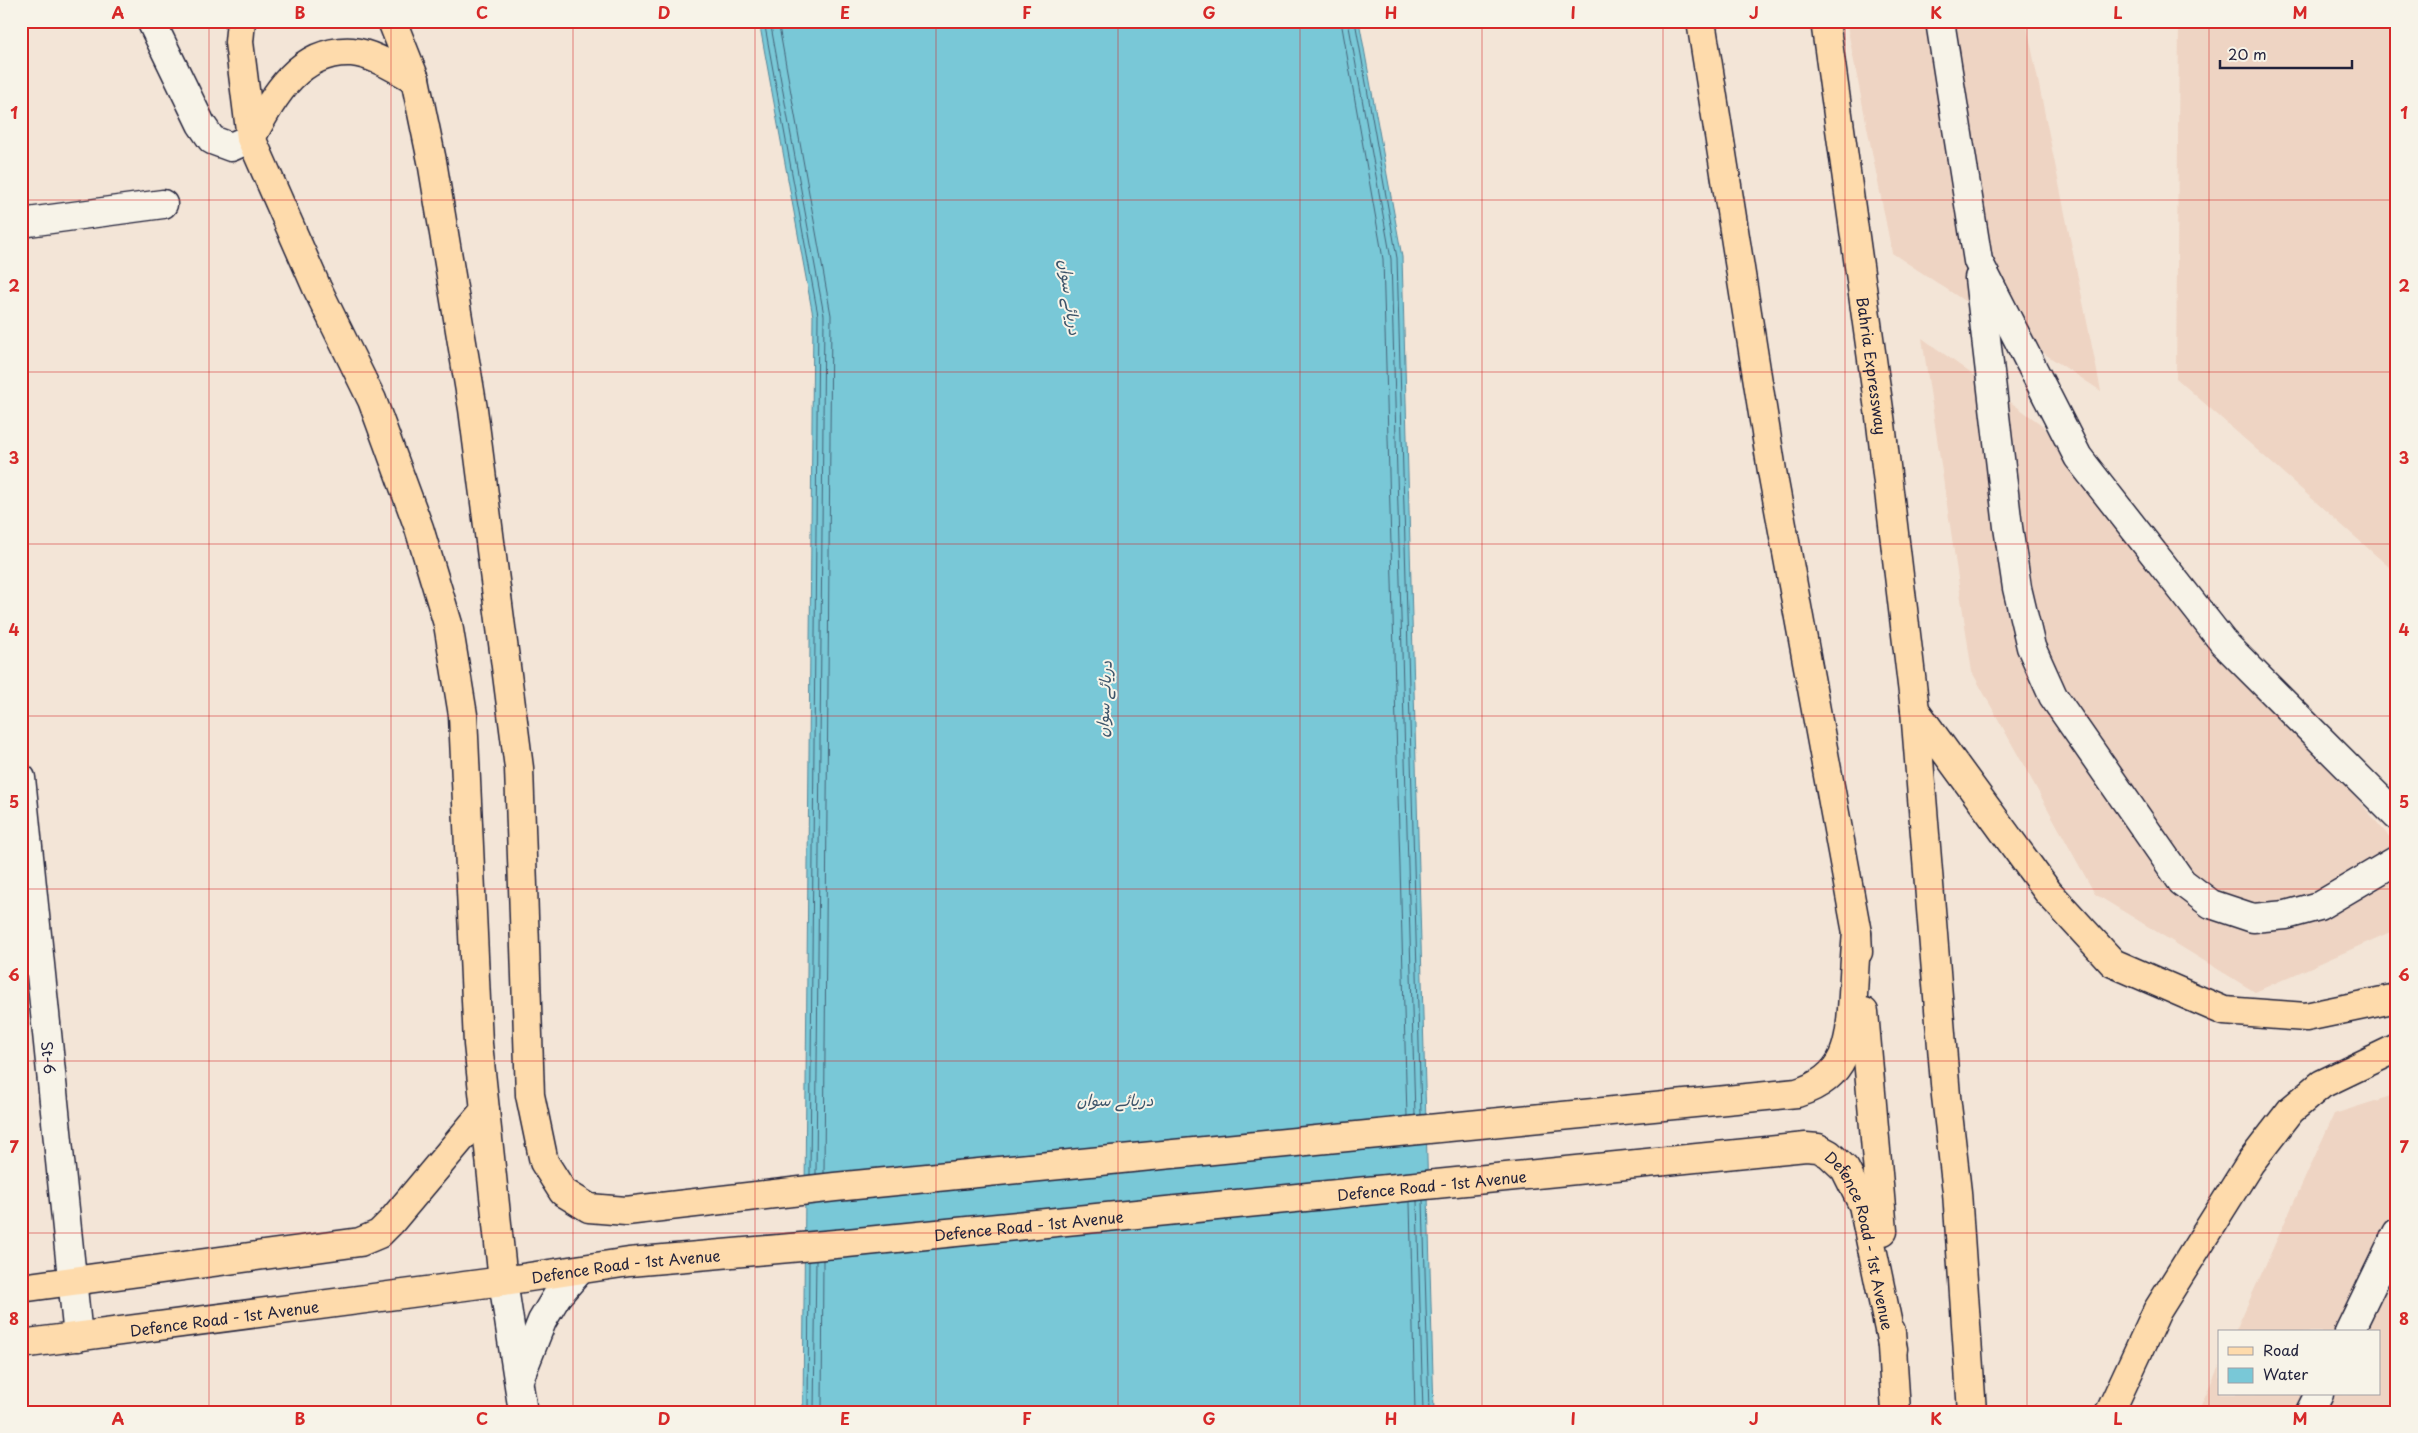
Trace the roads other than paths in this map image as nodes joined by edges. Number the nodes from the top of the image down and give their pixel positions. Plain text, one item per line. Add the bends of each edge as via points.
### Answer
1 (151, 21) edge
2 (241, 21) edge
3 (392, 21) edge
4 (1701, 21) edge
5 (1825, 21) edge
6 (1940, 21) edge
7 (415, 79) junction
8 (251, 138) junction
9 (163, 204) dead end
10 (21, 224) edge
11 (1978, 261) junction
12 (1915, 710) junction
13 (21, 778) edge
14 (2397, 816) edge
15 (2397, 860) edge
16 (1857, 933) junction
17 (2397, 998) edge
18 (2397, 1048) edge
19 (485, 1110) junction
20 (2397, 1233) edge
21 (580, 1270) junction
22 (503, 1281) junction
23 (74, 1282) junction
24 (21, 1288) edge
25 (2350, 1330) edge
26 (78, 1337) junction
27 (21, 1344) edge
28 (1893, 1349) junction
29 (519, 1381) junction
30 (2318, 1396) edge
31 (523, 1412) edge
32 (1896, 1412) edge
33 (1972, 1412) edge
34 (2110, 1412) edge
35 (2310, 1412) edge

1 - 8 street via 212,140 231,147
2 - 8 main road via 239,42
3 - 7 main road
4 - 16 main road via 1772,471
5 - 12 main road, Bahria Expressway via 1882,424
6 - 11 street
7 - 8 main road via 378,60 352,52 323,55 297,69 271,102
7 - 16 main road via 437,190 473,410 519,768 530,1095 544,1162 563,1192 589,1208 626,1211 835,1186 1797,1093 1828,1077 1838,1066 1850,1038
8 - 19 main road via 317,288 372,400 419,528 448,624 463,715 478,1044
9 - 10 street
11 - 14 street via 2078,457 2223,642
11 - 15 street via 2008,527 2017,588 2031,647 2053,696 2182,882 2211,904 2253,918 2286,915 2319,906
12 - 17 main road via 2048,892 2114,963 2224,1011 2306,1017
12 - 33 main road, Bahria Expressway via 1946,1096 1957,1192
13 - 23 street, St-6
16 - 28 main road
18 - 34 main road via 2322,1084 2291,1110 2250,1163 2156,1311
19 - 22 main road
19 - 23 main road via 391,1222 379,1234 360,1242
20 - 25 street
21 - 22 main road, Defence Road - 1st Avenue
21 - 28 main road, Defence Road - 1st Avenue via 629,1262 847,1244 1806,1147 1818,1148 1829,1154 1845,1169 1863,1205
21 - 29 street via 557,1296 542,1321
22 - 26 main road, Defence Road - 1st Avenue
22 - 29 street
23 - 24 main road
23 - 26 street, St-6
26 - 27 main road, Defence Road - 1st Avenue
28 - 32 main road
29 - 31 street
30 - 35 street

